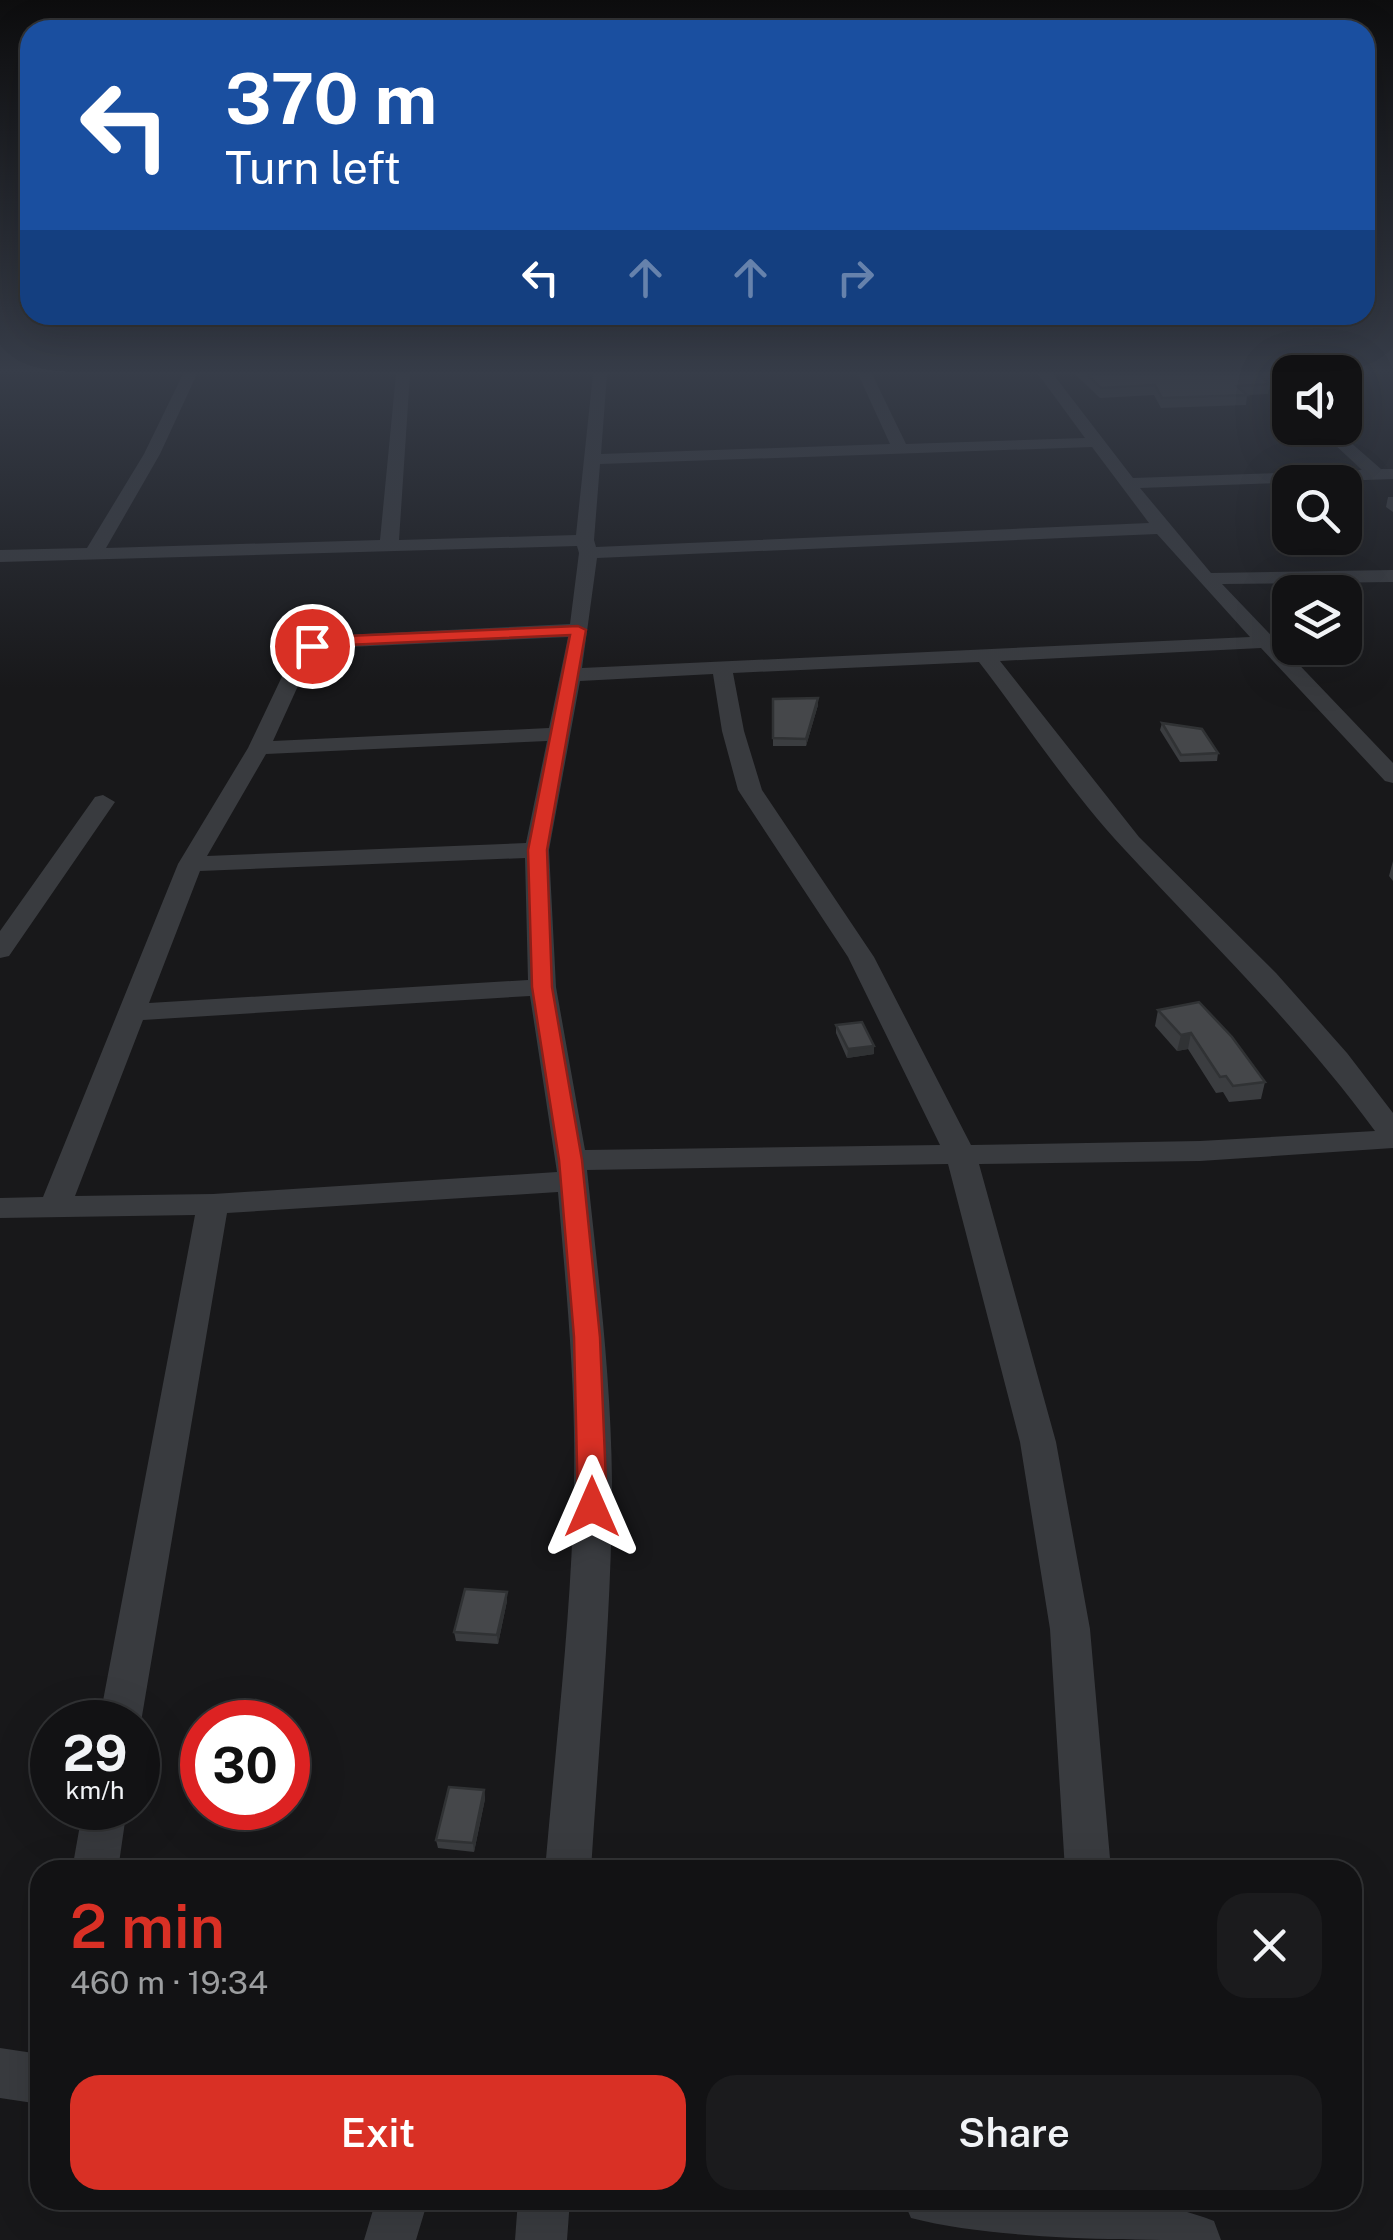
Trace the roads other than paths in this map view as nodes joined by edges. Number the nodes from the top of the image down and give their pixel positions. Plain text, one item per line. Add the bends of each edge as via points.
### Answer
1 (137, 479) edge
2 (394, 479) edge
3 (592, 479) edge
4 (1124, 479) edge
5 (1271, 479) edge
6 (1127, 483) junction
7 (1162, 528) junction
8 (389, 546) junction
9 (587, 546) junction
10 (92, 554) junction
11 (0, 556) edge
12 (1393, 576) edge
13 (1206, 579) junction
14 (578, 630) junction
15 (1266, 642) junction
16 (988, 658) junction
17 (722, 668) junction
18 (570, 675) junction
19 (558, 734) junction
20 (259, 748) junction
21 (1393, 776) edge
22 (103, 802) dead end
23 (537, 850) junction
24 (190, 864) junction
25 (0, 950) edge
26 (542, 987) junction
27 (132, 1012) junction
28 (1393, 1137) edge
29 (961, 1156) junction
30 (570, 1171) junction
31 (212, 1204) junction
32 (55, 1206) junction
33 (0, 1208) edge
34 (124, 1700) edge
35 (101, 1830) edge
36 (97, 1860) edge
37 (569, 1860) edge
38 (1087, 1860) edge
39 (0, 2073) edge
40 (30, 2078) edge
41 (399, 2210) edge
42 (543, 2210) edge
43 (1068, 2210) edge
44 (1124, 2214) edge
45 (390, 2240) edge
46 (541, 2240) edge
47 (1195, 2240) edge

1 - 10 street
2 - 8 street
3 - 9 street
4 - 6 street
5 - 6 street
6 - 7 street
7 - 9 street
7 - 13 street
8 - 9 street
8 - 10 street
9 - 14 street
10 - 11 street
12 - 13 street
13 - 15 street
14 - 18 street
14 - 20 street via 312,646
15 - 16 street
15 - 21 street
16 - 17 street
16 - 28 street via 1130,842 1266,979 1337,1059
17 - 18 street
17 - 29 street via 750,790 861,957
18 - 19 street
19 - 20 street
19 - 23 street
20 - 24 street
22 - 25 street
23 - 24 street
23 - 26 street
24 - 27 street
26 - 27 street
26 - 30 street
27 - 32 street
28 - 29 street via 1200,1151
29 - 30 street
29 - 38 street via 1038,1442 1070,1629
30 - 31 street
30 - 37 street via 593,1478
31 - 32 street
31 - 34 street
32 - 33 street
35 - 36 street
39 - 40 street
41 - 45 street
42 - 46 street
43 - 44 street
44 - 47 street

